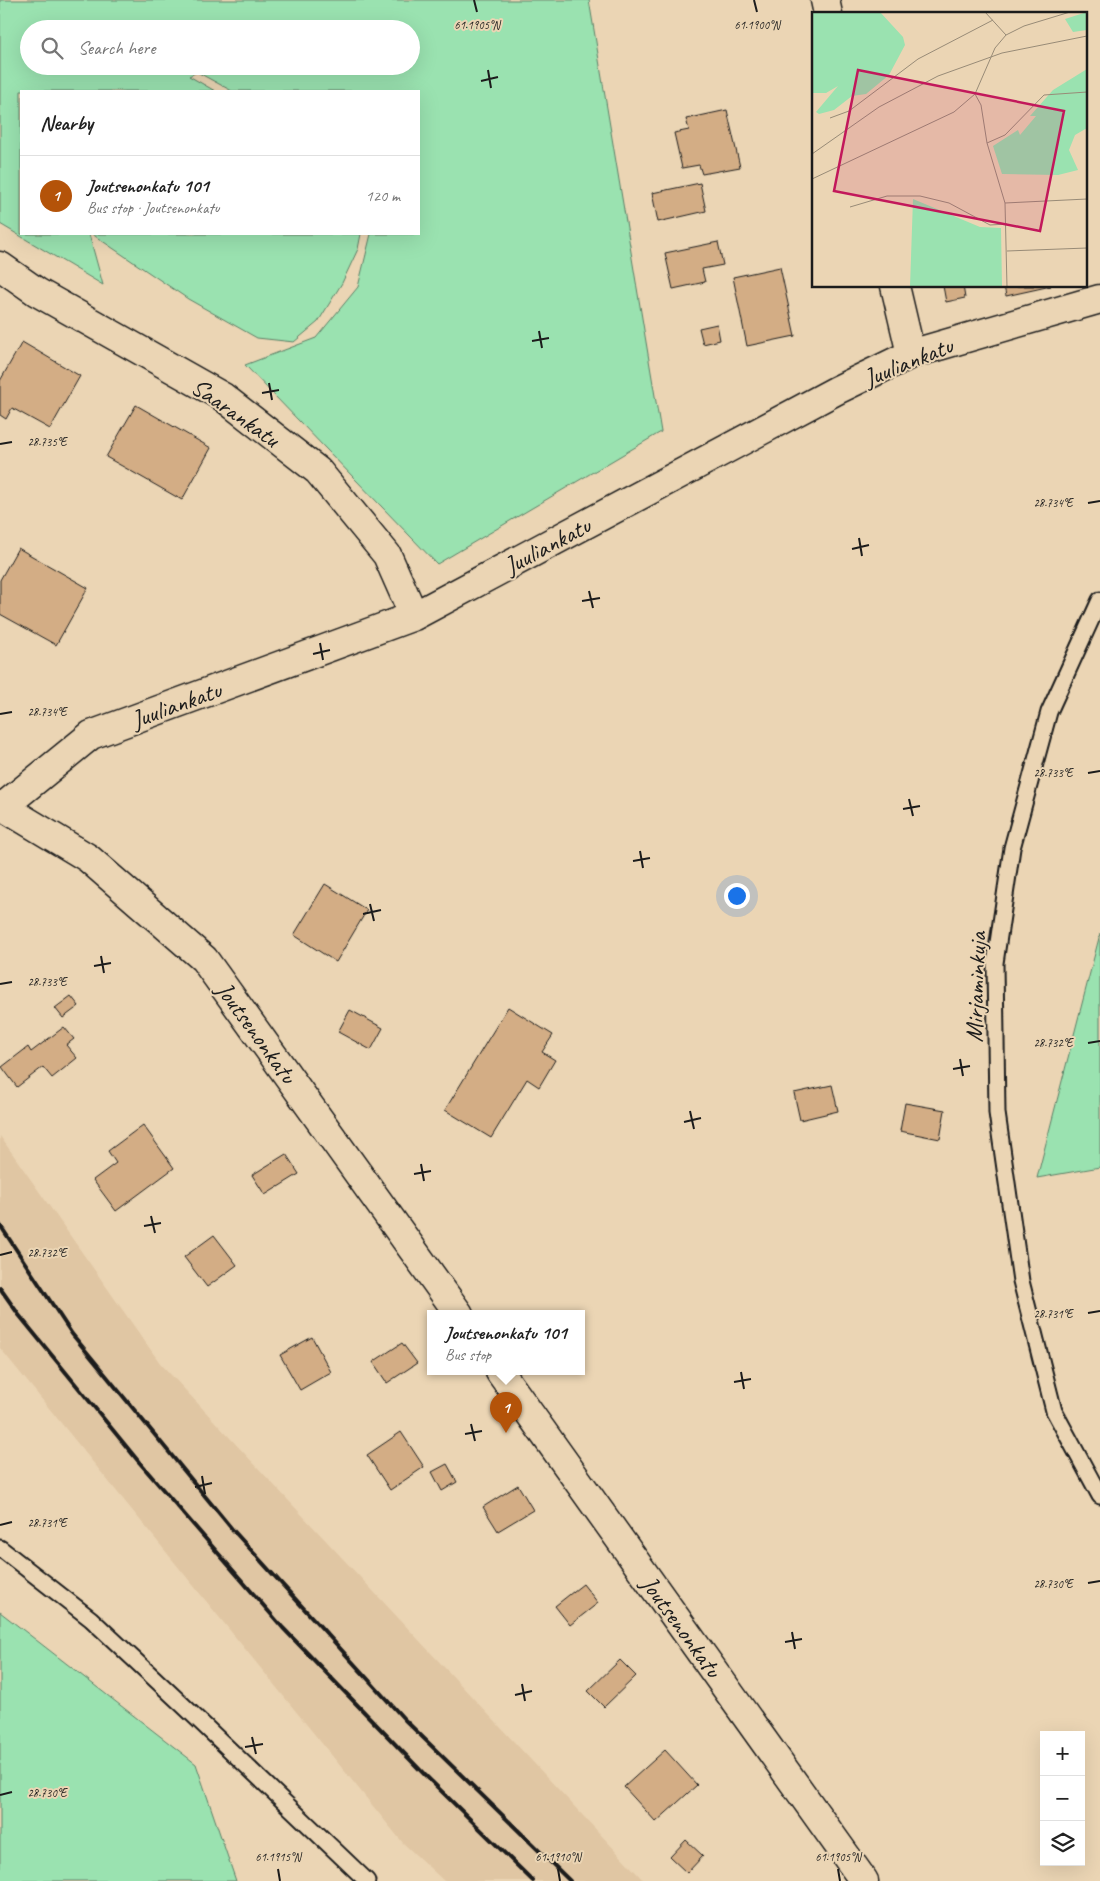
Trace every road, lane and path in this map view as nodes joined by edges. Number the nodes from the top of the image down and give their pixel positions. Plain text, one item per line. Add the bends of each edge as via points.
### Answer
1 (0, 266) edge
2 (896, 288) edge
3 (1099, 303) edge
4 (912, 354) junction
5 (1100, 600) edge
6 (414, 616) junction
7 (2, 806) edge
8 (456, 1310) edge
9 (502, 1375) edge
10 (1100, 1496) edge
11 (0, 1548) edge
12 (367, 1881) edge
13 (864, 1881) edge

1 - 6 street, Saarankatu via 36,292 223,397 318,471 387,555
2 - 4 street
3 - 4 street, Juuliankatu
4 - 6 street, Juuliankatu via 828,395
5 - 10 lane, Mirjaminkuja via 1049,712 1012,848 995,962 997,1113 1021,1281 1054,1411
6 - 7 street, Juuliankatu via 91,736
7 - 8 street, Joutsenonkatu via 88,858 204,958
9 - 13 street, Joutsenonkatu
11 - 12 lane via 98,1626

